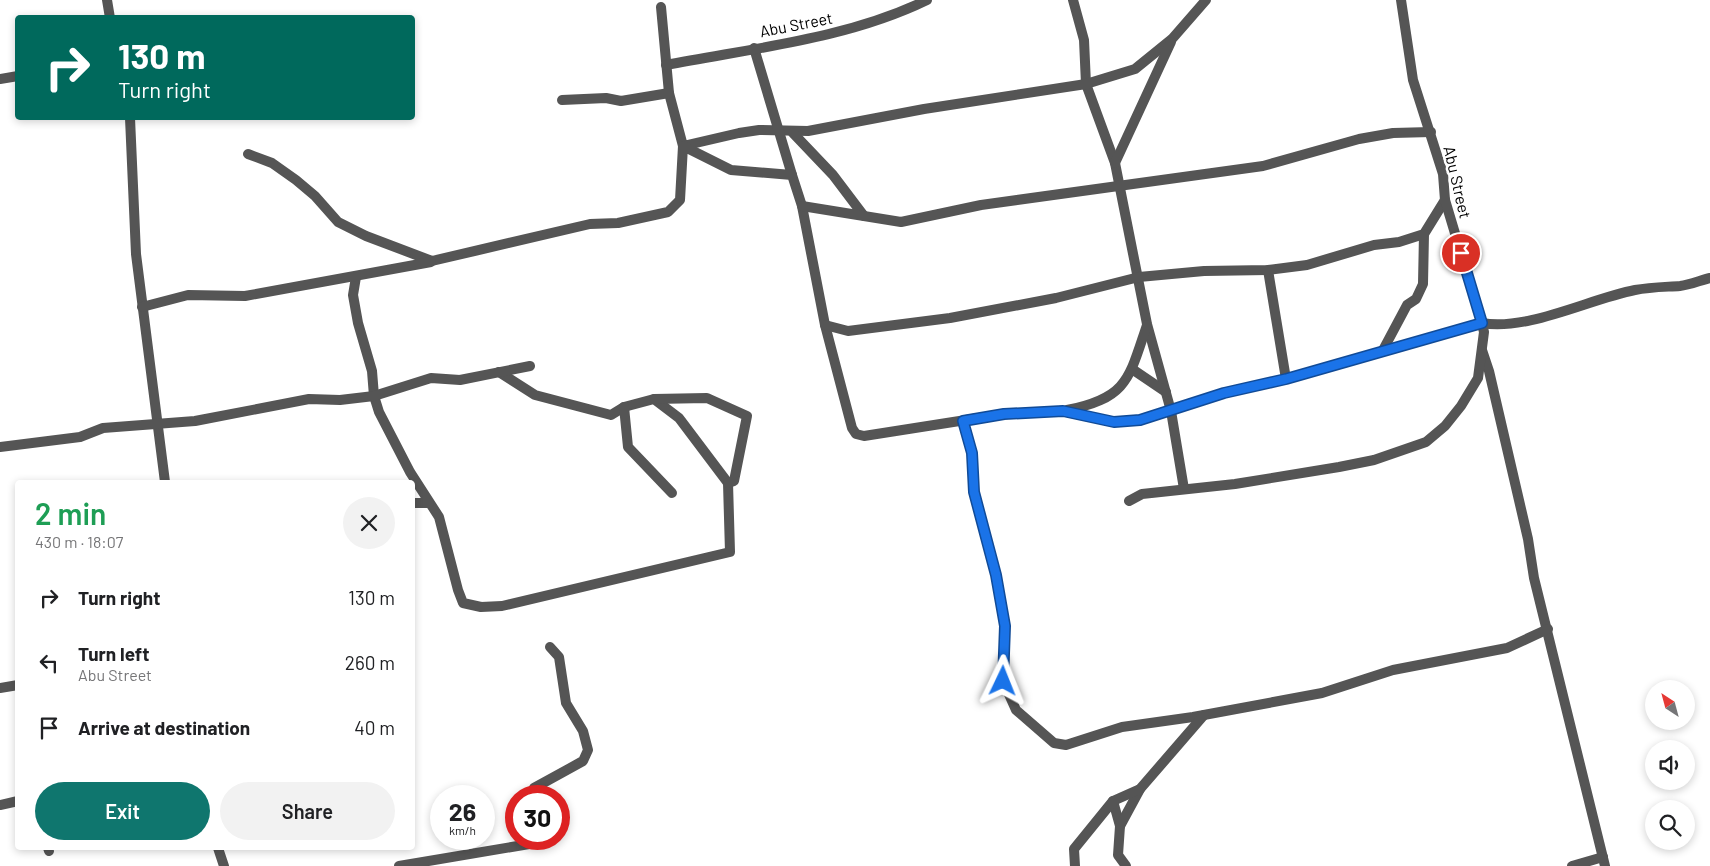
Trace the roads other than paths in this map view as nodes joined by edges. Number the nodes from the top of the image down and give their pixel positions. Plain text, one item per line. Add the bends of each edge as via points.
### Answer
1 (107, 0) edge
2 (927, 0) edge
3 (1073, 0) edge
4 (1206, 0) edge
5 (1401, 0) edge
6 (661, 7) dead end
7 (110, 15) edge
8 (1172, 39) junction
9 (754, 48) junction
10 (666, 65) junction
11 (15, 76) edge
12 (0, 79) edge
13 (1086, 84) junction
14 (669, 92) junction
15 (562, 100) dead end
16 (130, 120) edge
17 (780, 130) junction
18 (793, 132) junction
19 (1431, 132) junction
20 (683, 146) junction
21 (248, 154) dead end
22 (1115, 164) junction
23 (792, 175) junction
24 (1119, 186) junction
25 (1445, 200) junction
26 (802, 206) junction
27 (864, 216) junction
28 (1424, 234) junction
29 (432, 262) junction
30 (1268, 270) junction
31 (356, 277) junction
32 (1139, 277) junction
33 (1710, 278) edge
34 (142, 307) junction
35 (1482, 323) junction
36 (1147, 324) junction
37 (825, 325) junction
38 (1481, 347) junction
39 (1383, 350) junction
40 (530, 366) dead end
41 (1132, 369) junction
42 (499, 372) junction
43 (1286, 379) junction
44 (1166, 392) junction
45 (374, 396) junction
46 (654, 399) junction
47 (624, 407) junction
48 (1063, 411) junction
49 (1171, 412) junction
50 (963, 421) junction
51 (158, 423) junction
52 (0, 447) edge
53 (165, 480) edge
54 (415, 480) edge
55 (415, 480) edge
56 (728, 483) junction
57 (1184, 489) junction
58 (672, 493) dead end
59 (1129, 501) dead end
60 (415, 503) edge
61 (429, 503) junction
62 (1548, 629) junction
63 (550, 648) dead end
64 (15, 686) edge
65 (0, 688) edge
66 (1204, 715) junction
67 (539, 785) edge
68 (1140, 789) junction
69 (1114, 801) junction
70 (15, 802) edge
71 (0, 805) edge
72 (1120, 826) junction
73 (505, 848) edge
74 (219, 850) edge
75 (1604, 862) edge
76 (224, 866) edge
77 (399, 866) edge
78 (1075, 866) edge
79 (1126, 866) edge
80 (1572, 866) edge

1 - 7 street
2 - 9 street, Abu Street via 895,16 852,28
3 - 13 street via 1084,40
4 - 8 street
5 - 19 street, Abu Street via 1414,80
6 - 10 street
8 - 13 street via 1135,69
8 - 22 street
9 - 10 street, Abu Street
9 - 17 street
10 - 14 street
11 - 12 street
13 - 18 street
13 - 22 street
14 - 15 street via 621,101 606,98
14 - 20 street
16 - 34 street via 136,254
17 - 18 street
17 - 20 street via 739,133
17 - 23 street
18 - 27 street via 833,175
19 - 24 street via 1359,138 1264,166
19 - 25 street, Abu Street via 1443,174
20 - 23 street via 731,170
20 - 29 street via 680,200 668,212 618,223 582,226
21 - 29 street via 272,163 296,180 338,222
22 - 24 street
23 - 26 street
24 - 27 street via 981,204 901,222
24 - 32 street
25 - 28 street
25 - 35 street, Abu Street
26 - 27 street
26 - 37 street
28 - 30 street via 1399,242 1374,244 1307,265
28 - 39 street via 1423,284
29 - 31 street
30 - 32 street
30 - 43 street
31 - 34 street via 244,296 188,295
31 - 45 street via 353,294 372,371
32 - 36 street
32 - 37 street via 1056,298 950,318 848,331
33 - 35 street via 1682,286 1633,290 1510,324
34 - 51 street
35 - 38 street, Abu Street
35 - 39 street
36 - 41 street
36 - 44 street
37 - 50 street via 856,434 864,436
38 - 57 street, Abu Street via 1478,378 1445,426 1426,442 1374,460 1339,467
38 - 62 street
39 - 43 street
40 - 42 street
41 - 44 street
41 - 48 street via 1120,388 1106,399
42 - 45 street via 460,380 431,378
42 - 47 street via 535,396 611,415
43 - 49 street via 1224,393
44 - 49 street
45 - 51 street via 310,399 195,421
45 - 55 street via 379,412
46 - 47 street
46 - 56 street via 679,418
46 - 56 street via 707,398 747,416 734,481
47 - 58 street via 628,447
48 - 49 street via 1121,422
48 - 50 street via 1004,414
49 - 57 street
50 - 66 street via 972,453 974,492 996,575 1005,626 1003,681 1016,710 1054,743 1066,745 1122,727
51 - 52 street via 103,428 80,437
51 - 53 street
54 - 61 street
56 - 61 street via 730,552 502,606 475,607 463,603 440,517
57 - 59 street, Abu Street via 1142,494
60 - 61 street
62 - 66 street via 1507,648 1393,670 1322,693
62 - 75 street
63 - 67 street via 559,657 566,703 583,731 588,750 583,761
64 - 65 street
66 - 68 street
68 - 69 street
68 - 72 street
69 - 72 street
69 - 78 street via 1074,850
70 - 71 street
72 - 79 street via 1118,855
73 - 77 street
74 - 76 street
75 - 80 street

